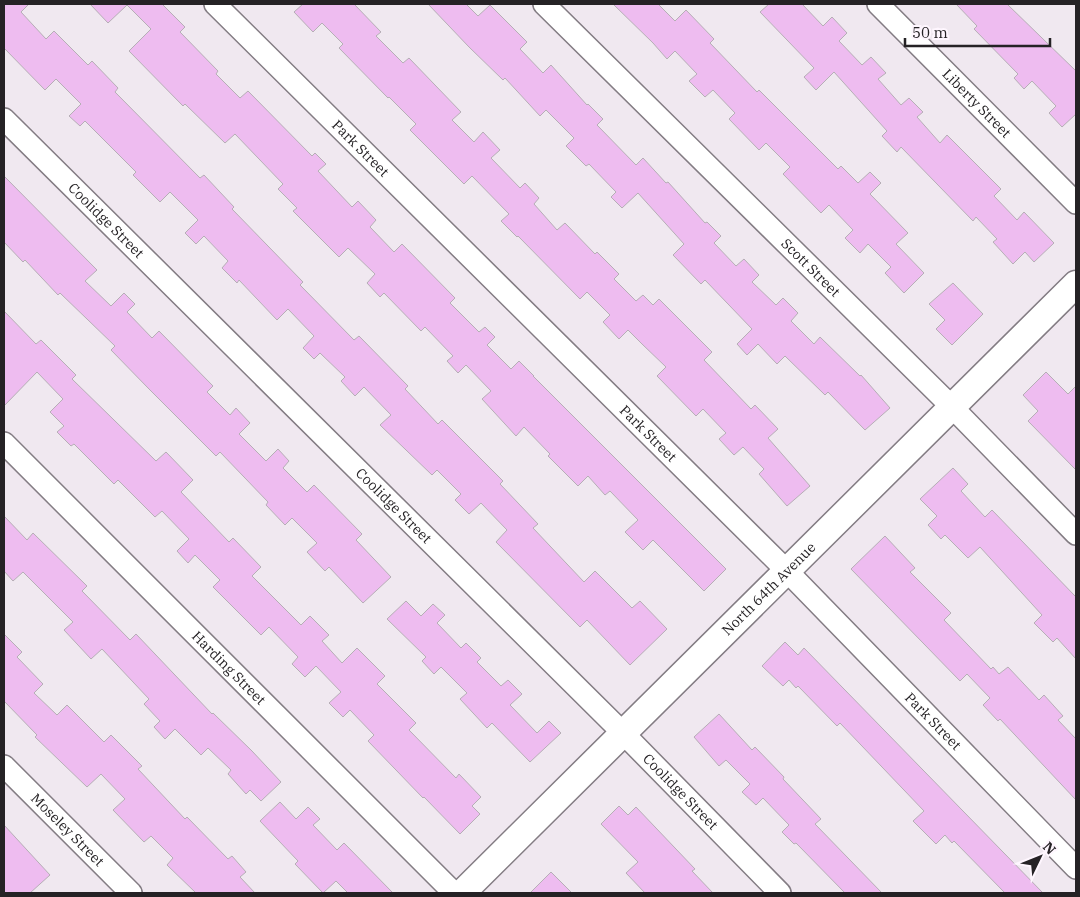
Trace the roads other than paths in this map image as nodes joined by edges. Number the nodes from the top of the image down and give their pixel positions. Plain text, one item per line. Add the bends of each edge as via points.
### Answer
1 (215, 4) edge
2 (544, 4) edge
3 (878, 4) edge
4 (4, 119) edge
5 (1076, 203) edge
6 (1076, 284) edge
7 (952, 407) junction
8 (4, 442) edge
9 (1076, 534) edge
10 (787, 571) junction
11 (623, 733) junction
12 (4, 766) edge
13 (1076, 868) edge
14 (131, 893) edge
15 (454, 893) edge
16 (462, 893) edge
17 (780, 893) edge

1 - 10 street, Park Street
2 - 7 street, Scott Street
3 - 5 street, Liberty Street
4 - 11 street, Coolidge Street
6 - 7 street, North 64th Avenue
7 - 9 street, Scott Street
7 - 10 street, North 64th Avenue
8 - 15 street, Harding Street
10 - 11 street, North 64th Avenue
10 - 13 street, Park Street
11 - 16 street, North 64th Avenue
11 - 17 street, Coolidge Street
12 - 14 street, Moseley Street

